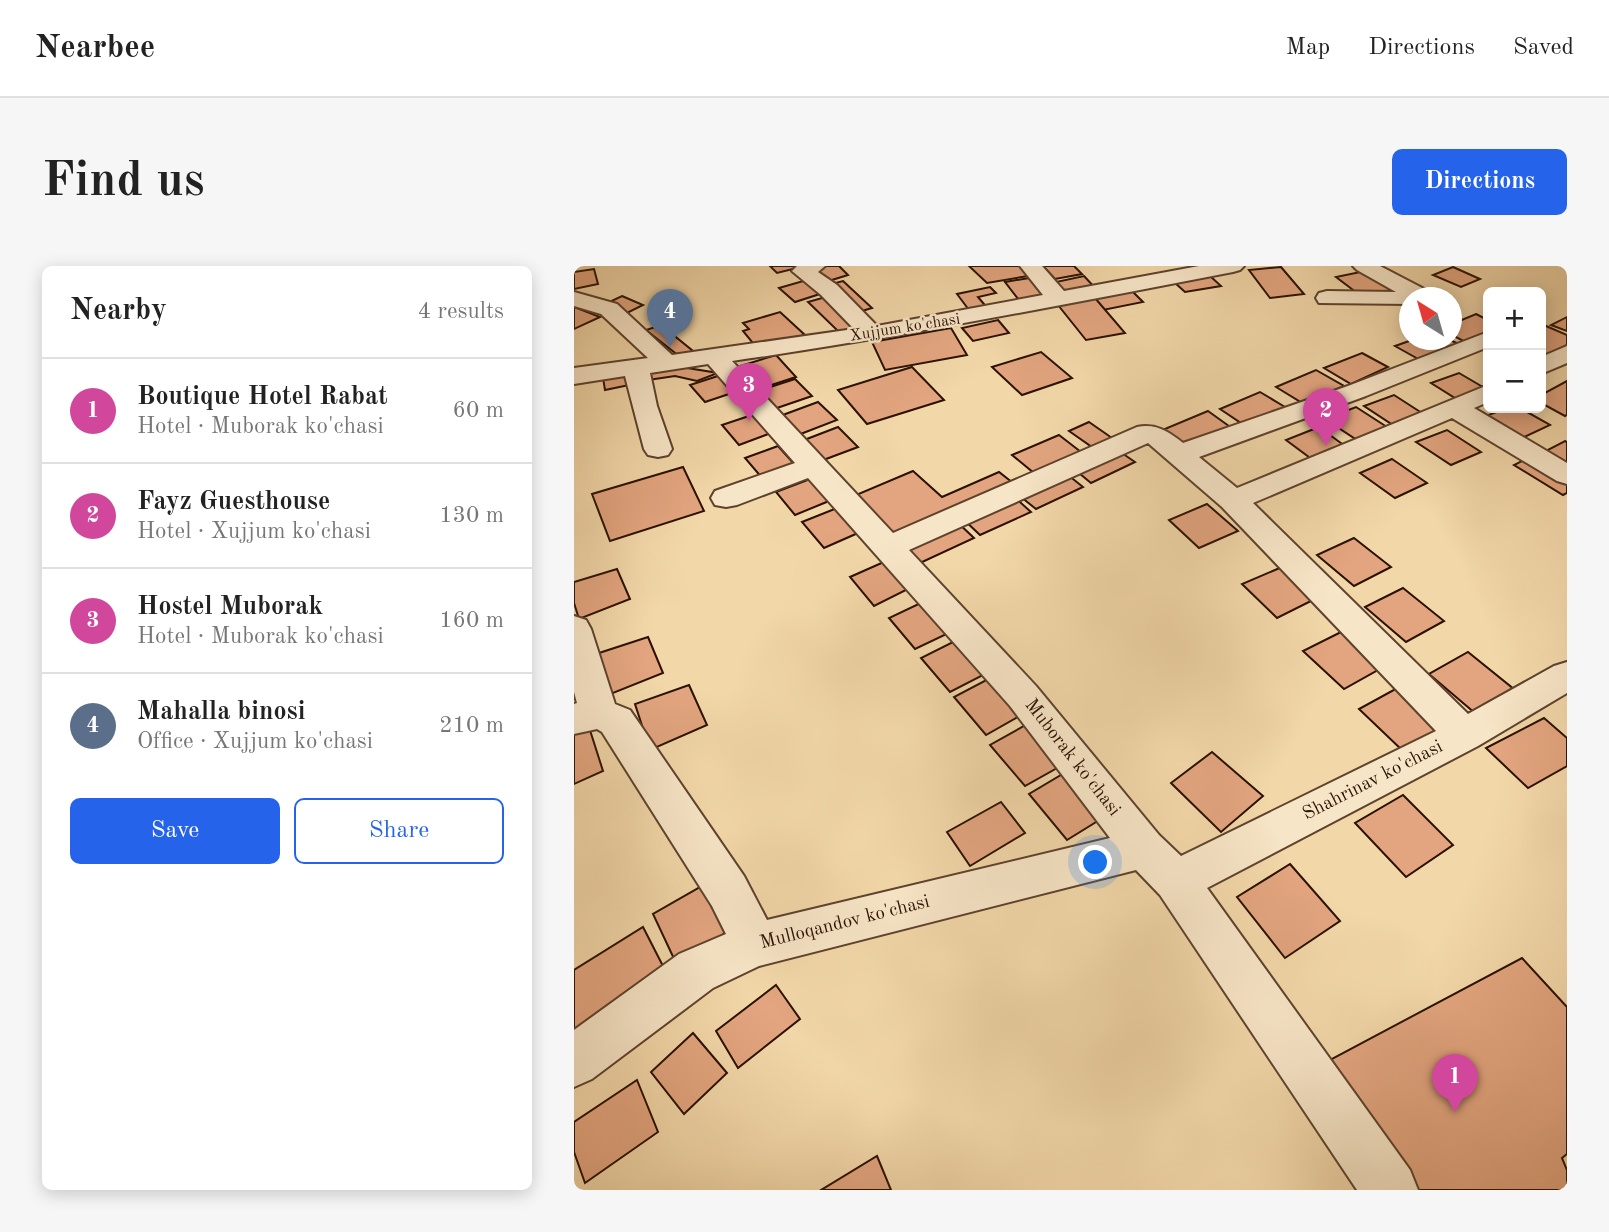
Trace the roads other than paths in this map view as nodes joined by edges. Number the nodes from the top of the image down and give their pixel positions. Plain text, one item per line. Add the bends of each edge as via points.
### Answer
1 (814, 266) edge
2 (1031, 266) edge
3 (1233, 266) edge
4 (1364, 266) edge
5 (1171, 271) edge
6 (1327, 298) dead end
7 (574, 299) edge
8 (1059, 300) junction
9 (872, 334) junction
10 (1483, 341) edge
11 (715, 357) junction
12 (666, 362) junction
13 (636, 367) junction
14 (574, 376) edge
15 (1483, 395) edge
16 (1455, 408) junction
17 (658, 449) dead end
18 (1180, 454) junction
19 (815, 465) junction
20 (1567, 475) edge
21 (726, 498) dead end
22 (1233, 500) junction
23 (890, 546) junction
24 (574, 629) edge
25 (1567, 676) edge
26 (587, 717) edge
27 (1464, 734) junction
28 (1144, 849) junction
29 (1176, 881) junction
30 (755, 945) junction
31 (574, 1060) edge
32 (1390, 1190) edge

1 - 9 street via 803,271
2 - 8 street
3 - 5 street, Xujjum ko'chasi
4 - 6 street via 1420,296
5 - 8 street, Xujjum ko'chasi
7 - 12 street via 609,309
8 - 9 street, Xujjum ko'chasi
9 - 11 street, Xujjum ko'chasi
10 - 18 street
11 - 12 street, Xujjum ko'chasi
11 - 19 street, Muborak ko'chasi
12 - 13 street, Xujjum ko'chasi
13 - 14 street, Xujjum ko'chasi
13 - 17 street
15 - 16 street
16 - 20 street
16 - 22 street
18 - 22 street
18 - 23 street via 1159,437 1147,433 1132,437
19 - 21 street
19 - 23 street, Muborak ko'chasi
22 - 27 street
23 - 28 street, Muborak ko'chasi via 1023,696
24 - 26 street
25 - 27 street, Shahrinav ko'chasi
26 - 30 street via 616,721 728,891
27 - 29 street, Shahrinav ko'chasi
28 - 29 street, Muborak ko'chasi
28 - 30 street, Mulloqandov ko'chasi
29 - 32 street, Muborak ko'chasi
30 - 31 street, Mulloqandov ko'chasi via 696,971

